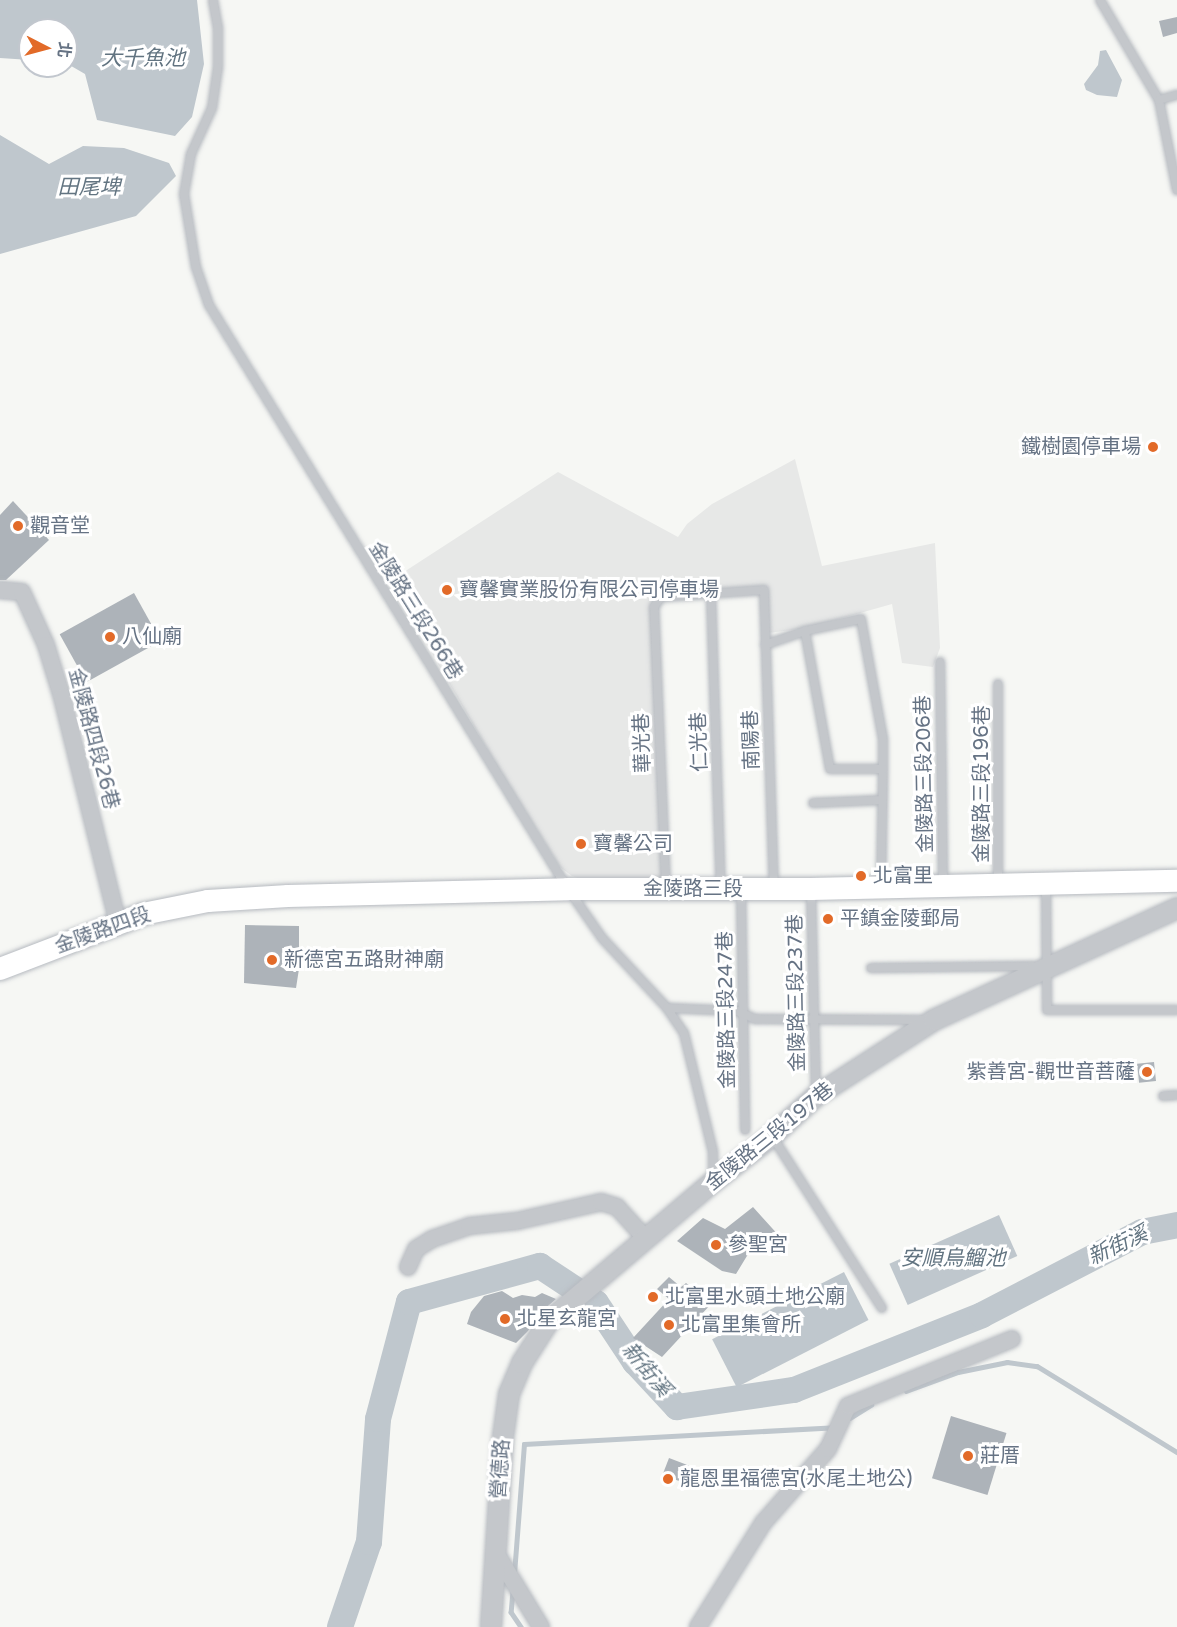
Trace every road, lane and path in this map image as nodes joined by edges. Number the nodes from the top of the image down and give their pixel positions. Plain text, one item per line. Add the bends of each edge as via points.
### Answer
1 (213, 0) edge
2 (1101, 0) edge
3 (1177, 95) edge
4 (1159, 100) junction
5 (1175, 170) edge
6 (1177, 190) edge
7 (0, 590) edge
8 (711, 594) junction
9 (805, 631) junction
10 (765, 645) junction
11 (940, 662) dead end
12 (998, 684) dead end
13 (883, 769) junction
14 (882, 800) junction
15 (813, 803) dead end
16 (1177, 881) edge
17 (1046, 882) junction
18 (943, 885) junction
19 (998, 885) junction
20 (774, 888) junction
21 (881, 888) junction
22 (568, 889) junction
23 (666, 889) junction
24 (731, 889) junction
25 (811, 889) junction
26 (208, 901) joint
27 (1177, 908) edge
28 (118, 924) junction
29 (871, 968) dead end
30 (0, 969) edge
31 (1044, 969) junction
32 (667, 1008) junction
33 (1177, 1010) edge
34 (744, 1014) junction
35 (813, 1019) junction
36 (934, 1020) junction
37 (1177, 1095) edge
38 (816, 1096) junction
39 (1163, 1096) dead end
40 (745, 1130) dead end
41 (772, 1136) junction
42 (713, 1182) junction
43 (646, 1239) junction
44 (408, 1267) dead end
45 (600, 1276) joint
46 (882, 1308) dead end
47 (1012, 1340) dead end
48 (496, 1553) junction
49 (491, 1627) edge
50 (541, 1627) edge
51 (698, 1627) edge

1 - 22 lane, 金陵路三段266巷 via 218,67 212,108 191,154 184,194 196,267 209,305
2 - 4 lane
3 - 4 lane
4 - 5 lane
5 - 6 lane
7 - 28 street, 金陵路四段26巷 via 22,592 46,645
8 - 10 lane, 南陽巷 via 764,591
8 - 23 lane, 華光巷 via 661,597 654,607
8 - 24 lane, 仁光巷
9 - 10 lane
9 - 13 lane via 830,769
9 - 13 lane via 861,619 883,739
10 - 20 lane, 南陽巷
11 - 18 lane, 金陵路三段206巷
12 - 19 lane, 金陵路三段196巷
13 - 14 lane
14 - 15 lane
14 - 21 lane
16 - 17 main road, 金陵路三段
17 - 19 main road, 金陵路三段
17 - 31 lane
18 - 19 main road, 金陵路三段
18 - 21 main road, 金陵路三段
20 - 24 main road, 金陵路三段
20 - 25 main road, 金陵路三段
21 - 25 main road, 金陵路三段
22 - 23 main road, 金陵路三段
22 - 26 main road, 金陵路三段
22 - 32 lane, 金陵路三段266巷 via 602,938
23 - 24 main road, 金陵路三段
24 - 34 lane, 金陵路三段247巷
25 - 35 lane, 金陵路三段237巷
26 - 28 main road, 金陵路四段 via 143,914
27 - 31 street, 金陵路三段197巷
28 - 30 main road, 金陵路四段
29 - 31 lane
31 - 33 lane via 1047,1010
31 - 36 street, 金陵路三段197巷
32 - 34 lane
32 - 42 lane, 金陵路三段266巷 via 684,1033 703,1102 713,1152
34 - 35 lane via 754,1019
34 - 40 lane, 金陵路三段247巷
35 - 36 lane
35 - 38 lane, 金陵路三段237巷
36 - 38 street, 金陵路三段197巷
37 - 39 lane
38 - 41 street, 金陵路三段197巷
41 - 42 street, 金陵路三段197巷
41 - 46 lane
42 - 43 street, 金陵路三段197巷
43 - 44 street via 617,1207 601,1202 518,1221 469,1226 416,1249
43 - 45 street, 金陵路三段197巷
45 - 48 street, 營德路 via 549,1321 522,1363 509,1394 502,1437
47 - 51 street via 848,1406 828,1449 763,1524
48 - 49 street, 營德路
48 - 50 street

